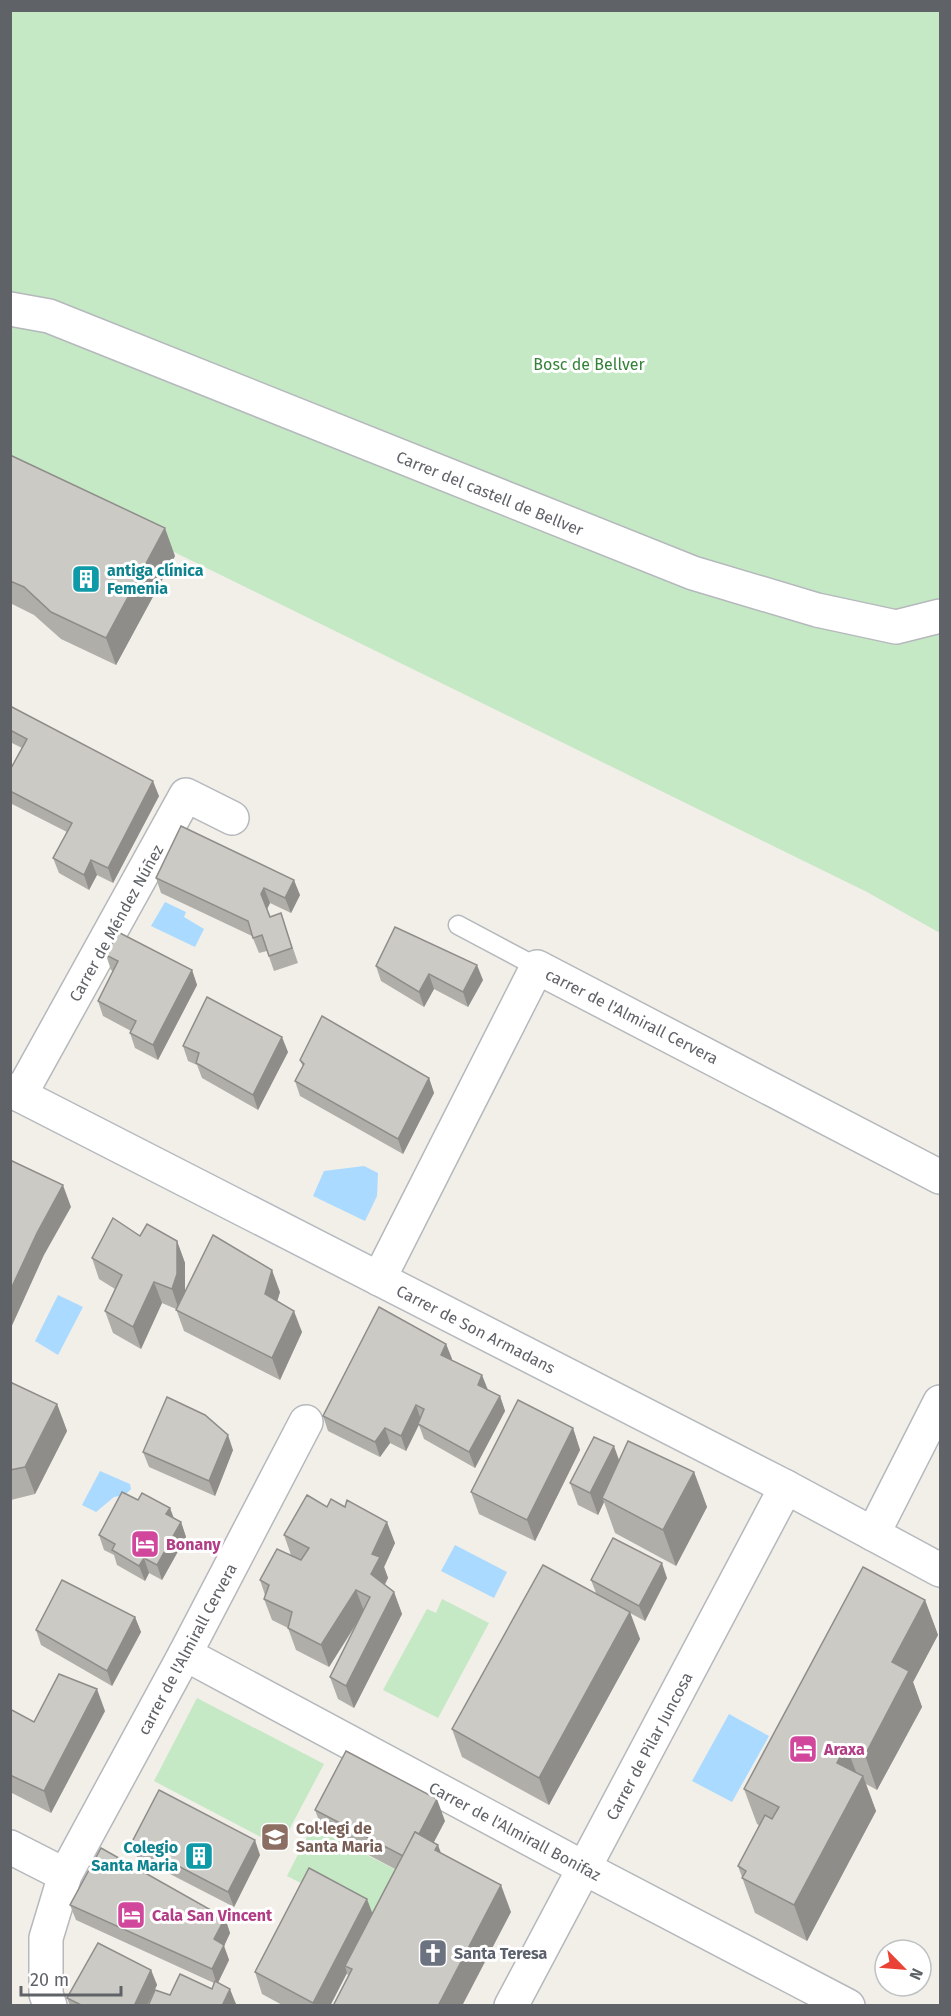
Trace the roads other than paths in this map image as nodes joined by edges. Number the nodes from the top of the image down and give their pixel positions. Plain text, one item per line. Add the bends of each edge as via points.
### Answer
1 (10, 309) edge
2 (50, 316) junction
3 (10, 324) edge
4 (940, 616) edge
5 (232, 818) dead end
6 (458, 925) dead end
7 (537, 967) junction
8 (15, 1092) edge
9 (940, 1176) edge
10 (380, 1279) junction
11 (940, 1402) edge
12 (306, 1422) dead end
13 (786, 1487) junction
14 (873, 1534) junction
15 (940, 1570) edge
16 (185, 1654) junction
17 (10, 1846) edge
18 (584, 1868) junction
19 (65, 1875) junction
20 (50, 2006) edge
21 (511, 2006) edge
22 (848, 2006) edge

1 - 2 street, Carrer del castell de Bellver
2 - 3 street
2 - 4 street, Carrer del castell de Bellver via 693,573 817,610 896,627
5 - 8 street, Carrer de Méndez Núñez via 186,795
6 - 7 lane
7 - 9 street, carrer de l'Almirall Cervera
7 - 10 street, carrer de l'Almirall Cervera
8 - 10 street, Carrer de Son Armadans
10 - 13 street, Carrer de Son Armadans
11 - 14 street
12 - 16 street, carrer de l'Almirall Cervera
13 - 14 street, Carrer de Son Armadans
13 - 18 street, Carrer de Pilar Juncosa
14 - 15 street, Carrer de Son Armadans
16 - 18 street, Carrer de l'Almirall Bonifaz
16 - 19 street, carrer de l'Almirall Cervera
17 - 19 street
18 - 21 street, Carrer de Pilar Juncosa
18 - 22 street, Carrer de l'Almirall Bonifaz
19 - 20 street, carrer de l'Almirall Cervera via 46,1938 46,1994

